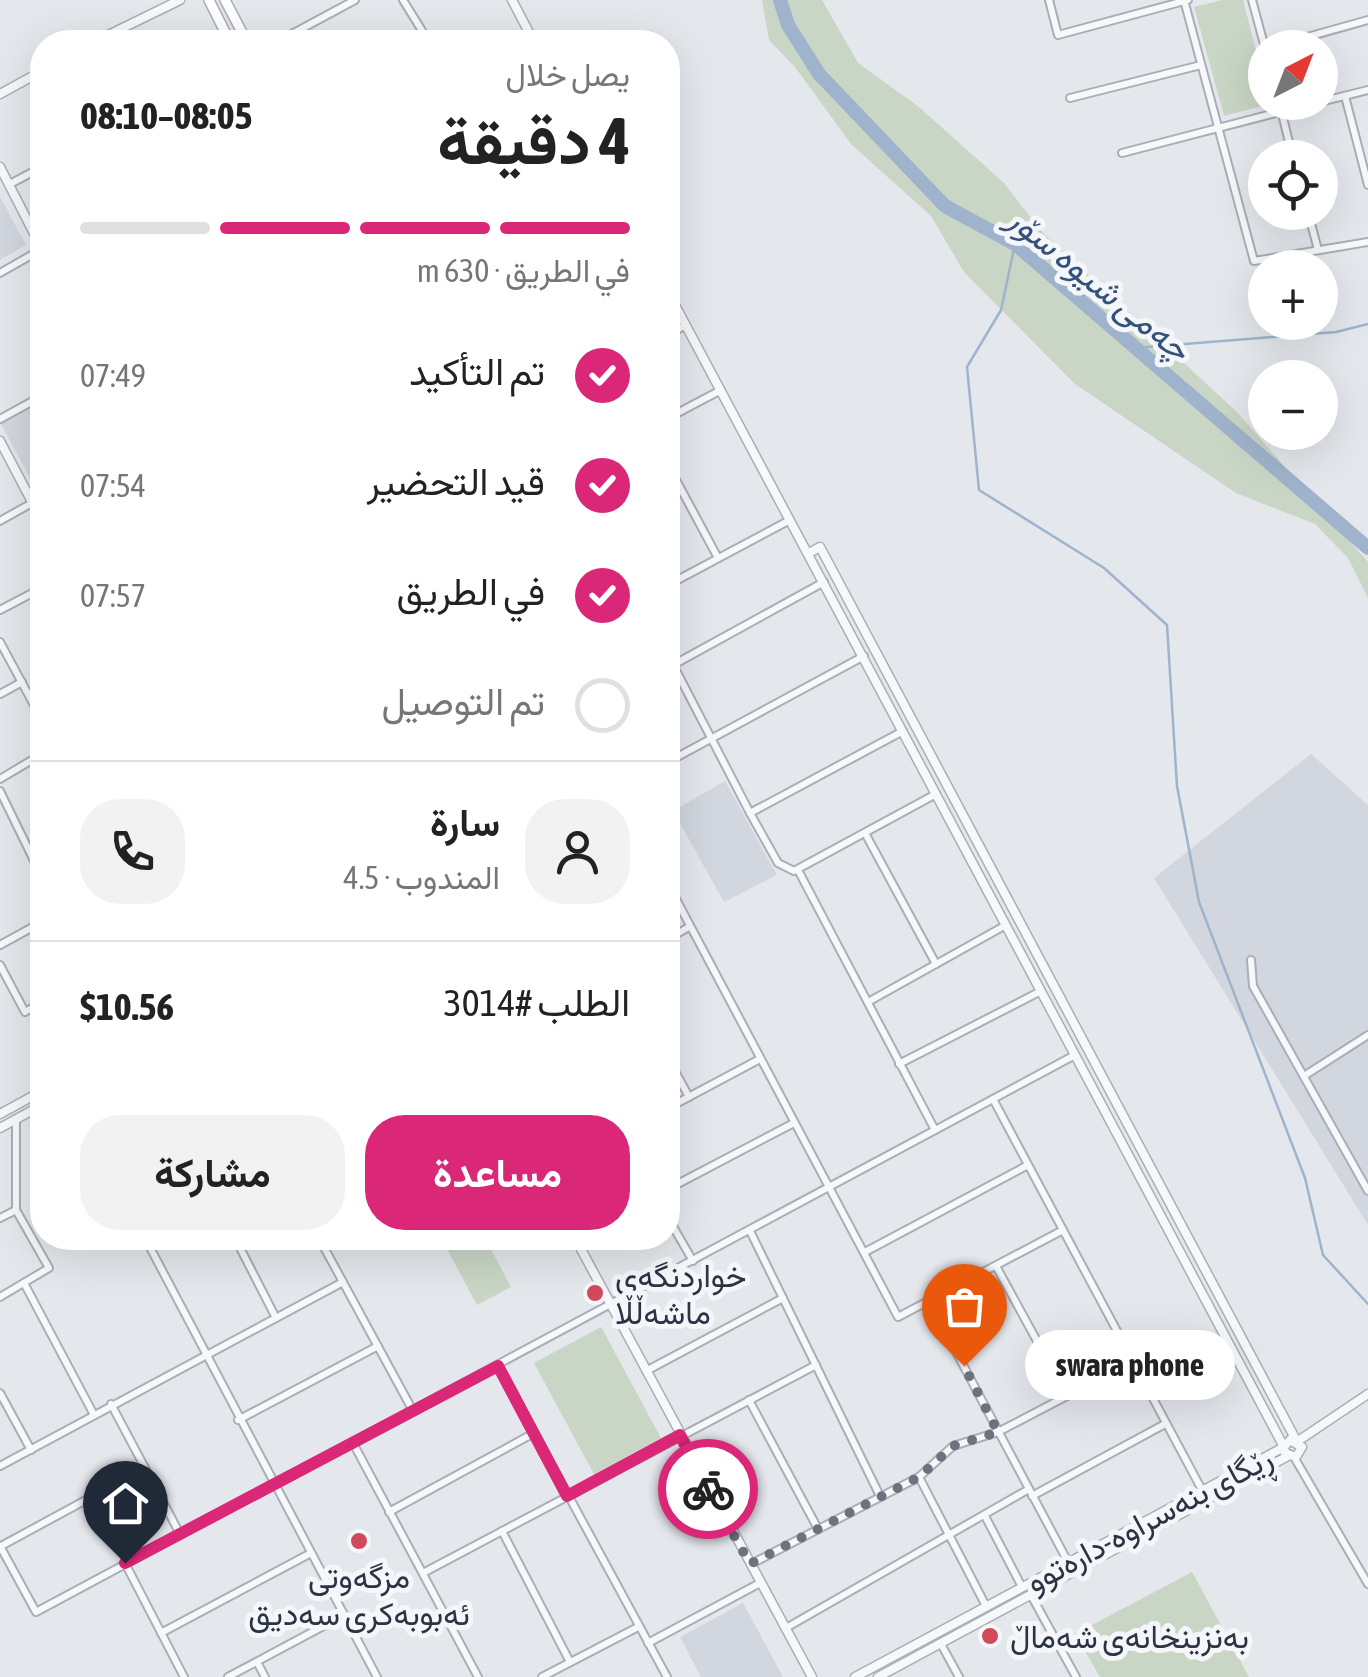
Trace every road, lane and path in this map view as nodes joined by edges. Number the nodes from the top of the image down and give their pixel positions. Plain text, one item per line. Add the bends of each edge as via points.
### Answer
1 (180, 0) edge
2 (208, 0) edge
3 (225, 0) edge
4 (355, 0) edge
5 (403, 0) edge
6 (512, 0) edge
7 (1049, 0) edge
8 (1185, 0) edge
9 (1252, 0) edge
10 (1368, 20) edge
11 (117, 30) edge
12 (224, 30) edge
13 (241, 30) edge
14 (299, 30) edge
15 (421, 30) edge
16 (528, 30) edge
17 (1261, 30) edge
18 (1332, 30) edge
19 (1201, 65) junction
20 (30, 78) edge
21 (1368, 90) edge
22 (0, 94) edge
23 (1345, 96) junction
24 (1070, 98) dead end
25 (1338, 98) edge
26 (1248, 118) edge
27 (1218, 128) junction
28 (1122, 153) dead end
29 (0, 167) edge
30 (30, 173) edge
31 (10, 184) junction
32 (1368, 185) edge
33 (30, 225) edge
34 (1313, 230) edge
35 (1368, 242) edge
36 (1251, 250) edge
37 (1318, 250) joint
38 (30, 256) edge
39 (0, 273) edge
40 (680, 315) edge
41 (686, 326) junction
42 (680, 329) edge
43 (721, 390) junction
44 (30, 403) edge
45 (680, 412) edge
46 (0, 419) edge
47 (0, 441) edge
48 (680, 487) edge
49 (30, 499) edge
50 (30, 504) edge
51 (791, 520) junction
52 (0, 521) edge
53 (809, 553) junction
54 (718, 558) junction
55 (680, 579) edge
56 (824, 582) junction
57 (30, 594) edge
58 (0, 610) edge
59 (0, 642) edge
60 (864, 656) junction
61 (680, 661) edge
62 (680, 679) edge
63 (22, 682) junction
64 (0, 694) edge
65 (30, 697) edge
66 (903, 731) junction
67 (711, 741) junction
68 (680, 756) edge
69 (30, 761) edge
70 (0, 779) edge
71 (0, 792) edge
72 (936, 794) junction
73 (750, 813) junction
74 (865, 833) junction
75 (30, 853) edge
76 (798, 870) junction
77 (680, 909) edge
78 (1006, 925) junction
79 (689, 927) junction
80 (30, 929) edge
81 (680, 932) edge
82 (0, 945) edge
83 (1039, 956) junction
84 (1251, 960) dead end
85 (1026, 962) junction
86 (936, 964) junction
87 (0, 965) edge
88 (1041, 991) junction
89 (868, 1002) junction
90 (30, 1009) edge
91 (1368, 1035) edge
92 (1075, 1055) junction
93 (758, 1060) junction
94 (900, 1064) junction
95 (1304, 1076) junction
96 (680, 1080) edge
97 (689, 1097) junction
98 (30, 1098) edge
99 (992, 1099) junction
100 (680, 1102) edge
101 (30, 1112) edge
102 (0, 1114) edge
103 (16, 1120) junction
104 (792, 1124) junction
105 (0, 1128) edge
106 (935, 1131) junction
107 (1368, 1164) edge
108 (1028, 1165) junction
109 (1356, 1171) junction
110 (680, 1184) edge
111 (826, 1189) junction
112 (1368, 1191) edge
113 (16, 1210) junction
114 (0, 1218) edge
115 (1063, 1230) junction
116 (750, 1231) junction
117 (30, 1235) edge
118 (680, 1239) edge
119 (39, 1250) edge
120 (151, 1250) edge
121 (241, 1250) edge
122 (326, 1250) edge
123 (580, 1250) edge
124 (865, 1252) junction
125 (693, 1261) junction
126 (996, 1266) junction
127 (343, 1282) junction
128 (24, 1283) junction
129 (0, 1297) edge
130 (783, 1298) junction
131 (929, 1302) junction
132 (609, 1306) junction
133 (276, 1318) junction
134 (378, 1346) junction
135 (207, 1354) junction
136 (1132, 1362) junction
137 (816, 1365) junction
138 (498, 1366) junction
139 (645, 1372) junction
140 (0, 1393) edge
141 (1368, 1394) edge
142 (1067, 1396) junction
143 (749, 1400) junction
144 (111, 1404) junction
145 (413, 1411) junction
146 (92, 1413) junction
147 (238, 1420) junction
148 (1165, 1424) junction
149 (998, 1432) junction
150 (534, 1433) junction
151 (680, 1435) junction
152 (1297, 1440) junction
153 (353, 1443) junction
154 (31, 1450) junction
155 (1289, 1453) junction
156 (0, 1466) edge
157 (145, 1468) junction
158 (919, 1477) junction
159 (275, 1485) junction
160 (1202, 1490) junction
161 (1031, 1493) junction
162 (567, 1496) junction
163 (880, 1496) junction
164 (389, 1512) junction
165 (985, 1516) junction
166 (818, 1529) junction
167 (502, 1532) junction
168 (180, 1534) junction
169 (950, 1536) junction
170 (0, 1546) edge
171 (311, 1553) junction
172 (1068, 1562) junction
173 (125, 1563) junction
174 (750, 1564) junction
175 (423, 1574) junction
176 (760, 1583) junction
177 (1368, 1584) edge
178 (1022, 1586) junction
179 (1010, 1593) junction
180 (1032, 1594) junction
181 (1016, 1603) junction
182 (986, 1606) junction
183 (344, 1614) junction
184 (638, 1627) junction
185 (786, 1628) junction
186 (161, 1633) junction
187 (648, 1643) junction
188 (940, 1644) junction
189 (258, 1662) junction
190 (570, 1662) junction
191 (184, 1677) edge
192 (228, 1677) edge
193 (265, 1677) edge
194 (376, 1677) edge
195 (478, 1677) edge
196 (542, 1677) edge
197 (666, 1677) edge
198 (812, 1677) edge
199 (855, 1677) edge
200 (878, 1677) edge
201 (959, 1677) edge
202 (1076, 1677) edge

1 - 11 street
2 - 12 main road
3 - 13 main road
4 - 14 street
5 - 15 street
6 - 16 street
7 - 8 street via 1058,35
8 - 19 street
9 - 17 street
10 - 18 street
19 - 24 street
19 - 27 street
20 - 22 street
21 - 23 street
23 - 25 street
23 - 32 street
26 - 27 street
27 - 28 street
27 - 36 street
29 - 31 street
30 - 31 street
31 - 33 street
34 - 37 street
35 - 37 street
38 - 39 street
40 - 41 street
41 - 42 street
41 - 43 street
43 - 45 street
43 - 51 street
44 - 46 street
47 - 49 street
48 - 54 street
50 - 52 street
51 - 53 street
51 - 54 street
53 - 56 street
53 - 83 street via 820,548
54 - 55 street
56 - 60 street
56 - 61 street
57 - 58 street
59 - 63 street
60 - 66 street
60 - 67 street
62 - 67 street
63 - 64 street
63 - 65 street
66 - 72 street
66 - 73 street
67 - 68 street
67 - 73 street
69 - 70 street
71 - 75 street
72 - 74 street
72 - 78 street
73 - 76 street via 780,867
74 - 76 street
74 - 86 street
76 - 89 street
77 - 79 street
78 - 85 street
78 - 86 street
79 - 81 street
79 - 93 street
80 - 82 street
83 - 85 street
83 - 152 street
84 - 95 street via 1253,986
85 - 88 street
86 - 89 street
87 - 90 street via 25,1012
88 - 92 street
88 - 94 street
89 - 94 street
91 - 95 street
92 - 99 street
92 - 155 street
93 - 97 street
93 - 104 street
94 - 106 street
95 - 109 street
96 - 97 street
97 - 100 street
98 - 102 street
99 - 106 street
99 - 108 street
101 - 103 street
103 - 105 street
103 - 113 street
104 - 110 street
104 - 111 street
106 - 111 street
107 - 109 street
108 - 115 street
108 - 124 street
109 - 112 street
111 - 116 street
111 - 124 street
113 - 114 street
113 - 117 street
115 - 126 street
115 - 136 street
116 - 125 street
116 - 130 street
118 - 125 street
119 - 128 street via 49,1268
120 - 135 street
121 - 133 street
122 - 127 street
123 - 132 street
124 - 131 street via 898,1317
125 - 132 street
126 - 131 street
126 - 142 street
127 - 133 street
127 - 134 street
128 - 129 street
128 - 146 street
130 - 137 street
130 - 139 street
131 - 149 street
132 - 138 street
132 - 139 street
133 - 135 street
134 - 145 street
134 - 147 street
135 - 144 street
135 - 147 street
136 - 142 street
136 - 148 street
137 - 143 street
137 - 163 street
138 - 145 street
138 - 150 street
139 - 151 street
140 - 154 street
141 - 152 street
142 - 149 street
143 - 151 street
143 - 166 street
144 - 146 street
144 - 157 street
145 - 153 street
146 - 154 street
147 - 159 street
148 - 160 street
148 - 161 street
149 - 158 street via 953,1446
149 - 161 street
150 - 162 street
150 - 164 street
151 - 162 street
151 - 174 street
152 - 155 street
152 - 155 street via 1302,1450
153 - 159 street
153 - 164 street
154 - 156 street
155 - 160 street, ڕێگای بنەسراوە-دارەتوو
155 - 177 street
155 - 180 street, ڕێگای بنەسراوە-دارەتوو
157 - 168 street
157 - 170 street
158 - 163 street
158 - 169 street
159 - 168 street
159 - 171 street
160 - 172 street, ڕێگای بنەسراوە-دارەتوو
161 - 165 street
161 - 172 street
162 - 167 street
162 - 184 street
163 - 166 street
164 - 175 street
165 - 169 street
165 - 178 street
166 - 174 street
167 - 175 street
167 - 190 street
168 - 173 street
169 - 182 street
169 - 185 street
170 - 173 street via 36,1612
171 - 183 street
171 - 186 street
172 - 178 street, ڕێگای بنەسراوە-دارەتوو
173 - 186 street
174 - 176 street
175 - 195 street
176 - 185 street
176 - 187 street
178 - 179 street, ڕێگای بنەسراوە-دارەتوو
179 - 181 street
179 - 182 street, ڕێگای بنەسراوە-دارەتوو
180 - 181 street, ڕێگای بنەسراوە-دارەتوو
180 - 202 street
181 - 188 street, ڕێگای بنەسراوە-دارەتوو
182 - 199 street, ڕێگای بنەسراوە-دارەتوو
183 - 189 street
183 - 194 street
184 - 187 street
184 - 190 street
185 - 198 street
186 - 191 street
187 - 197 street
188 - 200 street, ڕێگای بنەسراوە-دارەتوو
188 - 201 street
189 - 192 street
189 - 193 street
190 - 196 street

